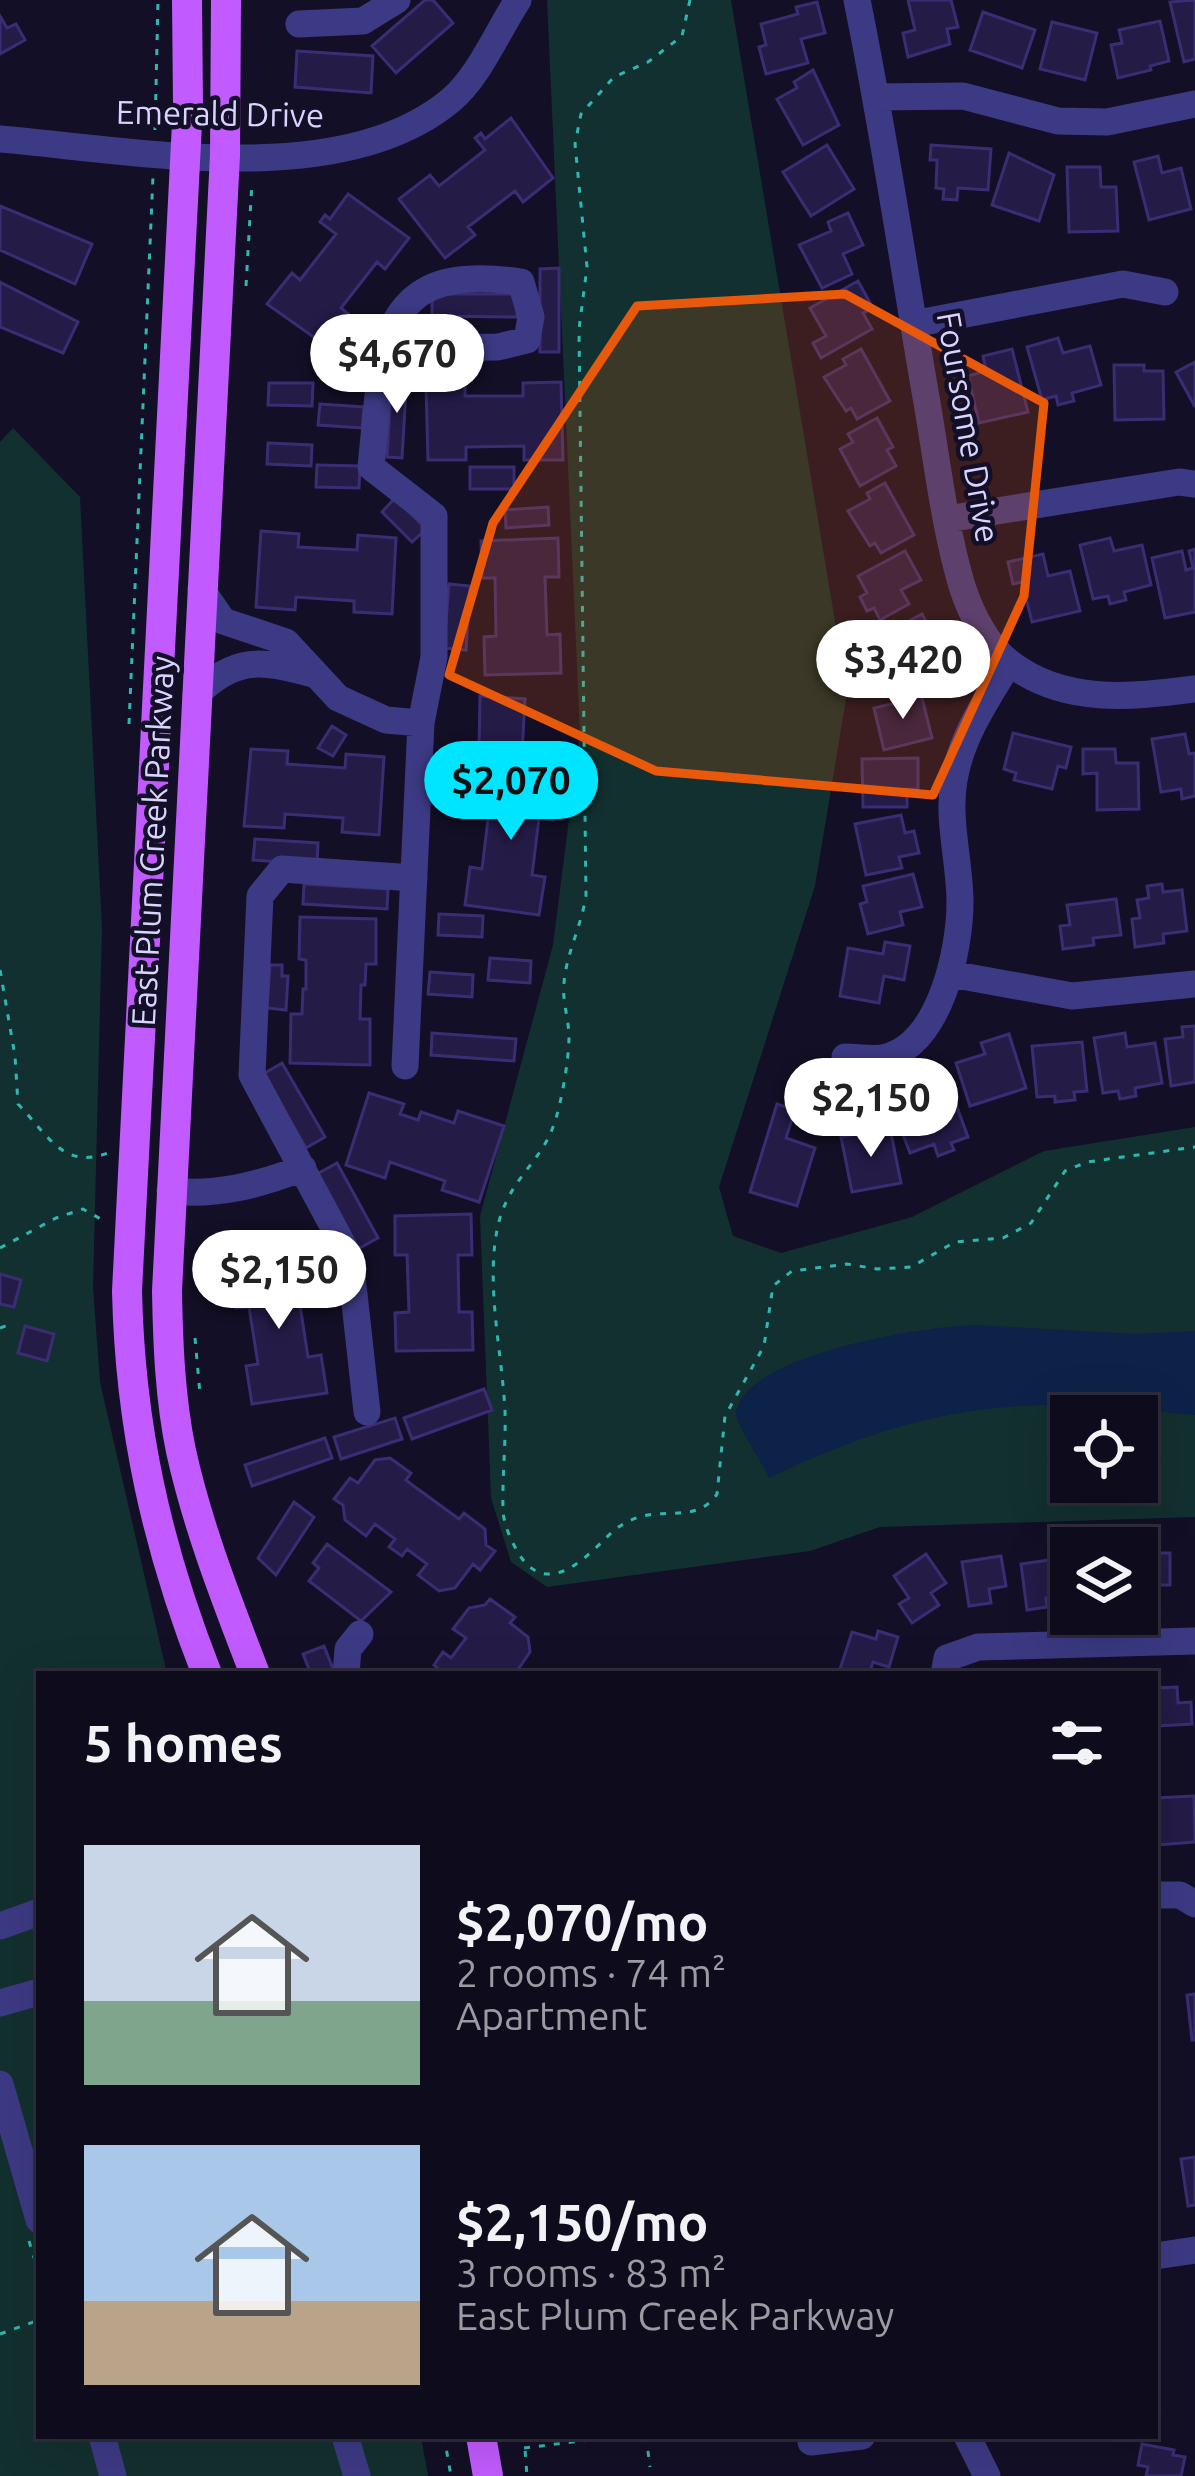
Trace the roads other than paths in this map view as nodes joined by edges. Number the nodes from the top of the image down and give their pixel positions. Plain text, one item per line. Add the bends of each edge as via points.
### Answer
1 (187, 0) edge
2 (226, 0) edge
3 (397, 0) edge
4 (857, 0) edge
5 (506, 4) edge
6 (299, 24) dead end
7 (877, 97) junction
8 (1195, 104) edge
9 (0, 139) edge
10 (185, 154) junction
11 (239, 156) junction
12 (1165, 292) dead end
13 (914, 324) junction
14 (384, 348) junction
15 (1195, 484) edge
16 (947, 519) junction
17 (201, 589) junction
18 (1009, 663) junction
19 (313, 674) junction
20 (1195, 689) edge
21 (196, 695) junction
22 (421, 723) junction
23 (414, 878) junction
24 (952, 974) junction
25 (1195, 984) edge
26 (845, 1057) dead end
27 (405, 1066) dead end
28 (303, 1168) junction
29 (170, 1191) junction
30 (368, 1412) dead end
31 (360, 1634) dead end
32 (1195, 1641) edge
33 (945, 1666) edge
34 (206, 1671) edge
35 (254, 1671) edge
36 (346, 1671) edge
37 (1158, 1895) edge
38 (1195, 1904) edge
39 (36, 1913) edge
40 (0, 1926) edge
41 (36, 1992) edge
42 (3, 1994) edge
43 (0, 2084) edge
44 (36, 2210) edge
45 (1195, 2250) edge
46 (1158, 2256) edge
47 (103, 2439) edge
48 (346, 2439) edge
49 (482, 2439) edge
50 (837, 2439) edge
51 (969, 2439) edge
52 (812, 2442) dead end
53 (113, 2476) edge
54 (357, 2476) edge
55 (488, 2476) edge
56 (987, 2476) edge

1 - 10 main road, East Plum Creek Parkway
2 - 11 main road, East Plum Creek Parkway
3 - 6 street via 364,21
4 - 7 street, Foursome Drive
5 - 11 street, Emerald Drive via 485,56 452,99 394,135 347,151
7 - 8 street via 963,96 1058,121 1107,122
7 - 13 street, Foursome Drive
9 - 10 street, Emerald Drive
10 - 11 street, Emerald Drive
10 - 34 main road, East Plum Creek Parkway via 127,1291 148,1495
11 - 17 main road, East Plum Creek Parkway
12 - 13 street via 1123,284
13 - 16 street, Foursome Drive
14 - 14 street via 400,312 440,281 521,282 531,317 527,340
14 - 22 street via 371,467 434,516 434,656
15 - 16 street
16 - 18 street, Foursome Drive via 963,589 982,632
17 - 19 street via 223,621 286,642
17 - 21 main road, East Plum Creek Parkway
18 - 20 street, Foursome Drive via 1083,695
18 - 24 street via 972,724 953,781 960,902
19 - 21 street via 248,663 220,671
19 - 22 street via 338,698 386,720
21 - 29 main road, East Plum Creek Parkway
22 - 23 street
23 - 27 street
23 - 28 street via 282,869 260,896 253,1075
24 - 25 street via 1072,996
24 - 26 street via 922,1035 885,1058
28 - 29 street via 255,1186
28 - 30 street via 350,1258
29 - 35 main road, East Plum Creek Parkway via 168,1341 180,1447
31 - 36 street via 348,1649
32 - 33 street via 978,1647
37 - 38 street via 1180,1894
39 - 40 street
41 - 42 street
43 - 44 street
45 - 46 street
47 - 53 street
48 - 54 street
49 - 55 main road
50 - 52 street
51 - 56 street

